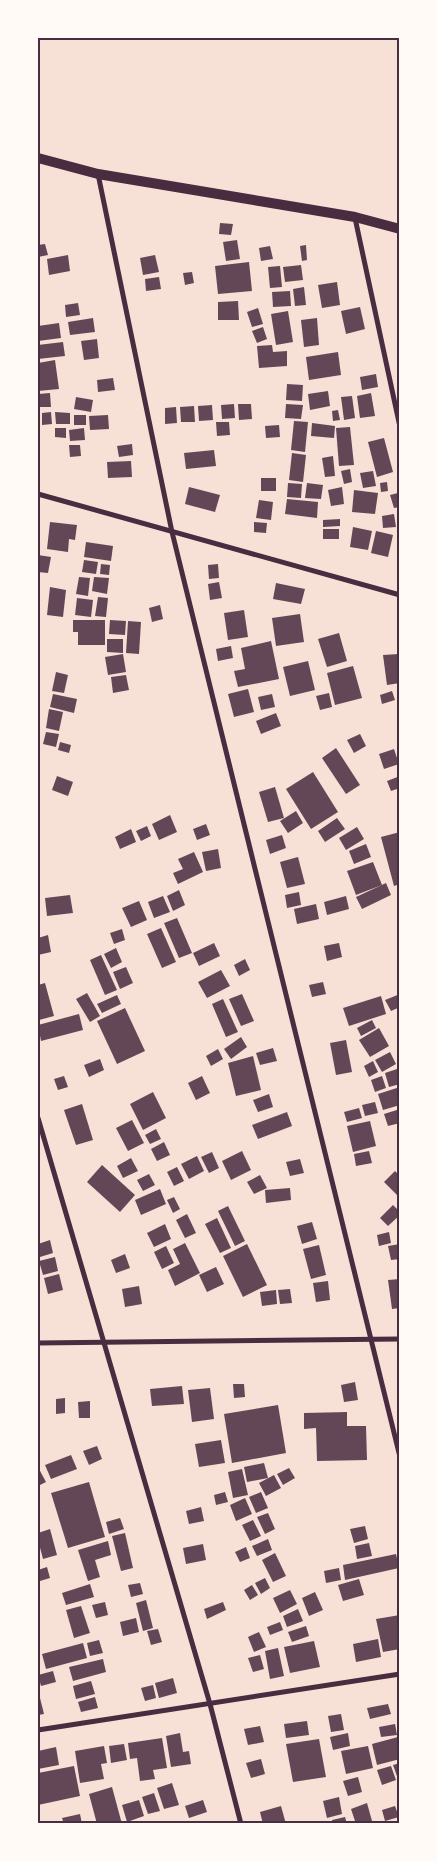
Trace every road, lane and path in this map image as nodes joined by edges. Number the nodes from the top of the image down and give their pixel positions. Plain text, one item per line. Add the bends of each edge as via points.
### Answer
1 (38, 158) edge
2 (98, 174) junction
3 (355, 217) junction
4 (400, 229) edge
5 (400, 427) edge
6 (38, 494) edge
7 (172, 532) junction
8 (400, 595) edge
9 (38, 1118) edge
10 (370, 1339) junction
11 (400, 1339) edge
12 (104, 1342) junction
13 (38, 1343) edge
14 (400, 1457) edge
15 (400, 1674) edge
16 (210, 1704) junction
17 (38, 1730) edge
18 (241, 1824) edge

1 - 2 main road
2 - 3 main road
2 - 7 street
3 - 4 main road
3 - 5 street
6 - 7 street
7 - 8 street
7 - 10 street
9 - 12 street
10 - 11 street
10 - 12 street
10 - 14 street
12 - 13 street
12 - 16 street
15 - 16 street
16 - 17 street
16 - 18 street

